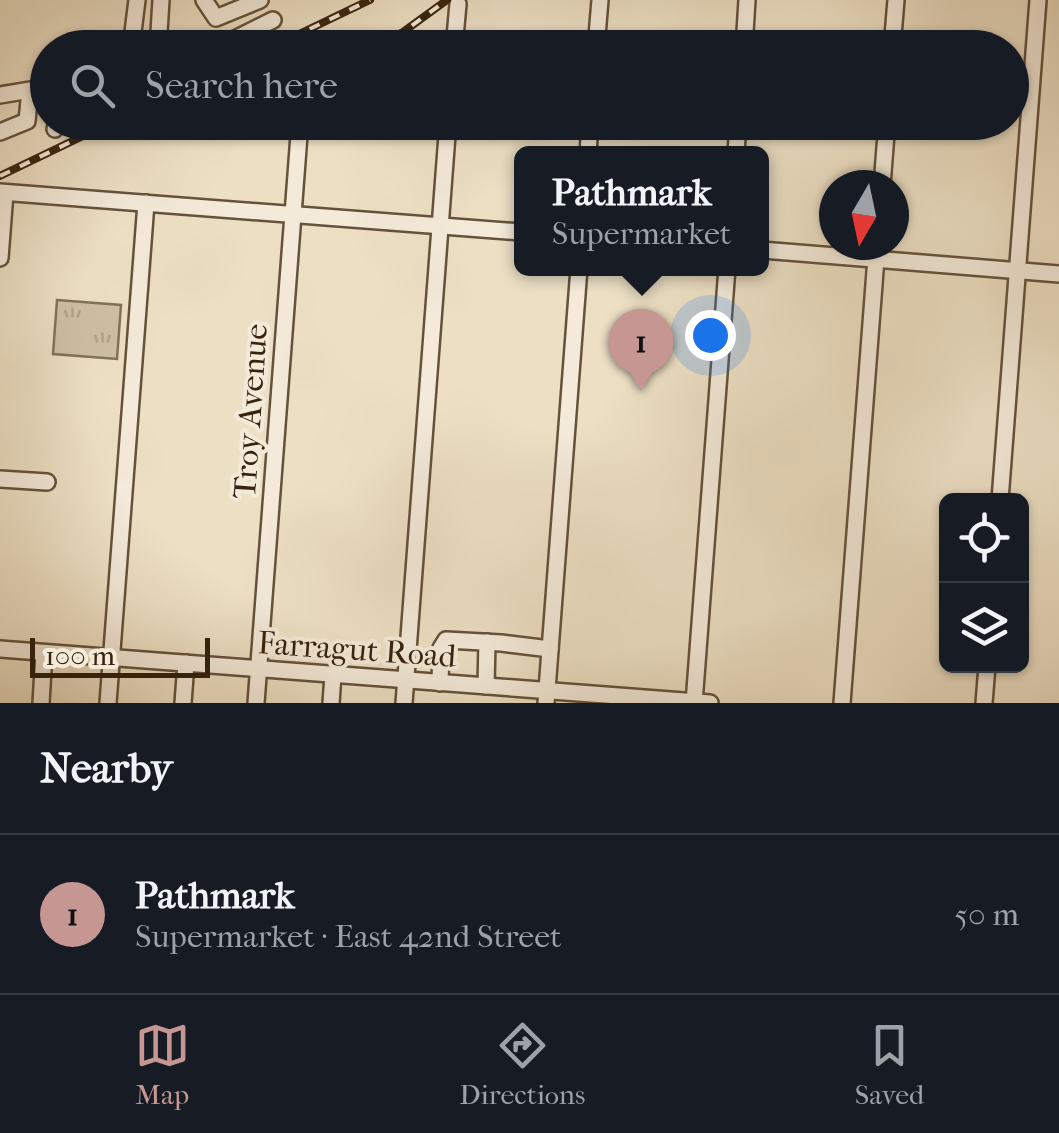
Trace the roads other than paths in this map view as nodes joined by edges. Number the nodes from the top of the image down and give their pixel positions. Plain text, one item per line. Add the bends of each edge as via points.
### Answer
1 (136, 0) edge
2 (162, 0) edge
3 (204, 0) edge
4 (260, 0) edge
5 (600, 0) edge
6 (747, 0) edge
7 (896, 0) edge
8 (1038, 0) edge
9 (458, 4) dead end
10 (273, 20) dead end
11 (133, 30) edge
12 (160, 30) edge
13 (253, 30) edge
14 (456, 30) edge
15 (598, 30) edge
16 (745, 30) edge
17 (894, 30) edge
18 (0, 94) edge
19 (1029, 122) edge
20 (0, 132) edge
21 (298, 140) edge
22 (446, 140) edge
23 (885, 140) edge
24 (1028, 140) edge
25 (883, 170) edge
26 (2, 193) edge
27 (146, 204) junction
28 (292, 214) junction
29 (439, 226) junction
30 (514, 231) edge
31 (769, 250) edge
32 (819, 251) edge
33 (909, 256) edge
34 (0, 258) edge
35 (875, 260) edge
36 (1018, 270) junction
37 (1059, 274) edge
38 (578, 276) edge
39 (726, 276) edge
40 (0, 479) edge
41 (47, 482) dead end
42 (1001, 493) edge
43 (487, 642) junction
44 (0, 649) edge
45 (550, 649) junction
46 (44, 652) junction
47 (111, 658) junction
48 (186, 663) junction
49 (258, 669) junction
50 (987, 673) edge
51 (333, 674) junction
52 (405, 680) junction
53 (440, 683) junction
54 (478, 691) edge
55 (547, 697) edge
56 (694, 702) edge
57 (41, 703) edge
58 (108, 703) edge
59 (183, 703) edge
60 (256, 703) edge
61 (330, 703) edge
62 (404, 703) edge
63 (710, 703) edge
64 (842, 703) edge
65 (984, 703) edge

1 - 11 street
2 - 12 street
3 - 4 street via 216,18
5 - 15 street
6 - 16 street
7 - 17 street
8 - 19 street
9 - 14 street
10 - 13 street
18 - 20 street via 30,90 27,121
21 - 28 street, Troy Avenue
22 - 29 street
23 - 25 street
24 - 36 street
26 - 27 street
26 - 34 street
27 - 28 street
27 - 47 street
28 - 29 street
28 - 49 street, Troy Avenue
29 - 30 street
29 - 52 street
31 - 32 street
33 - 36 street
35 - 64 street
36 - 37 street
36 - 42 street
38 - 45 street
39 - 56 street
40 - 41 street
43 - 45 street
43 - 53 street via 443,642
43 - 54 street
44 - 46 street, Farragut Road
45 - 55 street
46 - 47 street, Farragut Road
46 - 57 street
47 - 48 street, Farragut Road
47 - 58 street
48 - 49 street, Farragut Road
48 - 59 street
49 - 51 street, Farragut Road
49 - 60 street, Troy Avenue
50 - 65 street
51 - 52 street, Farragut Road
51 - 61 street
52 - 53 street, Farragut Road
52 - 62 street
53 - 54 street, Farragut Road
54 - 55 street, Farragut Road
55 - 56 street, Farragut Road
56 - 63 street, Farragut Road

